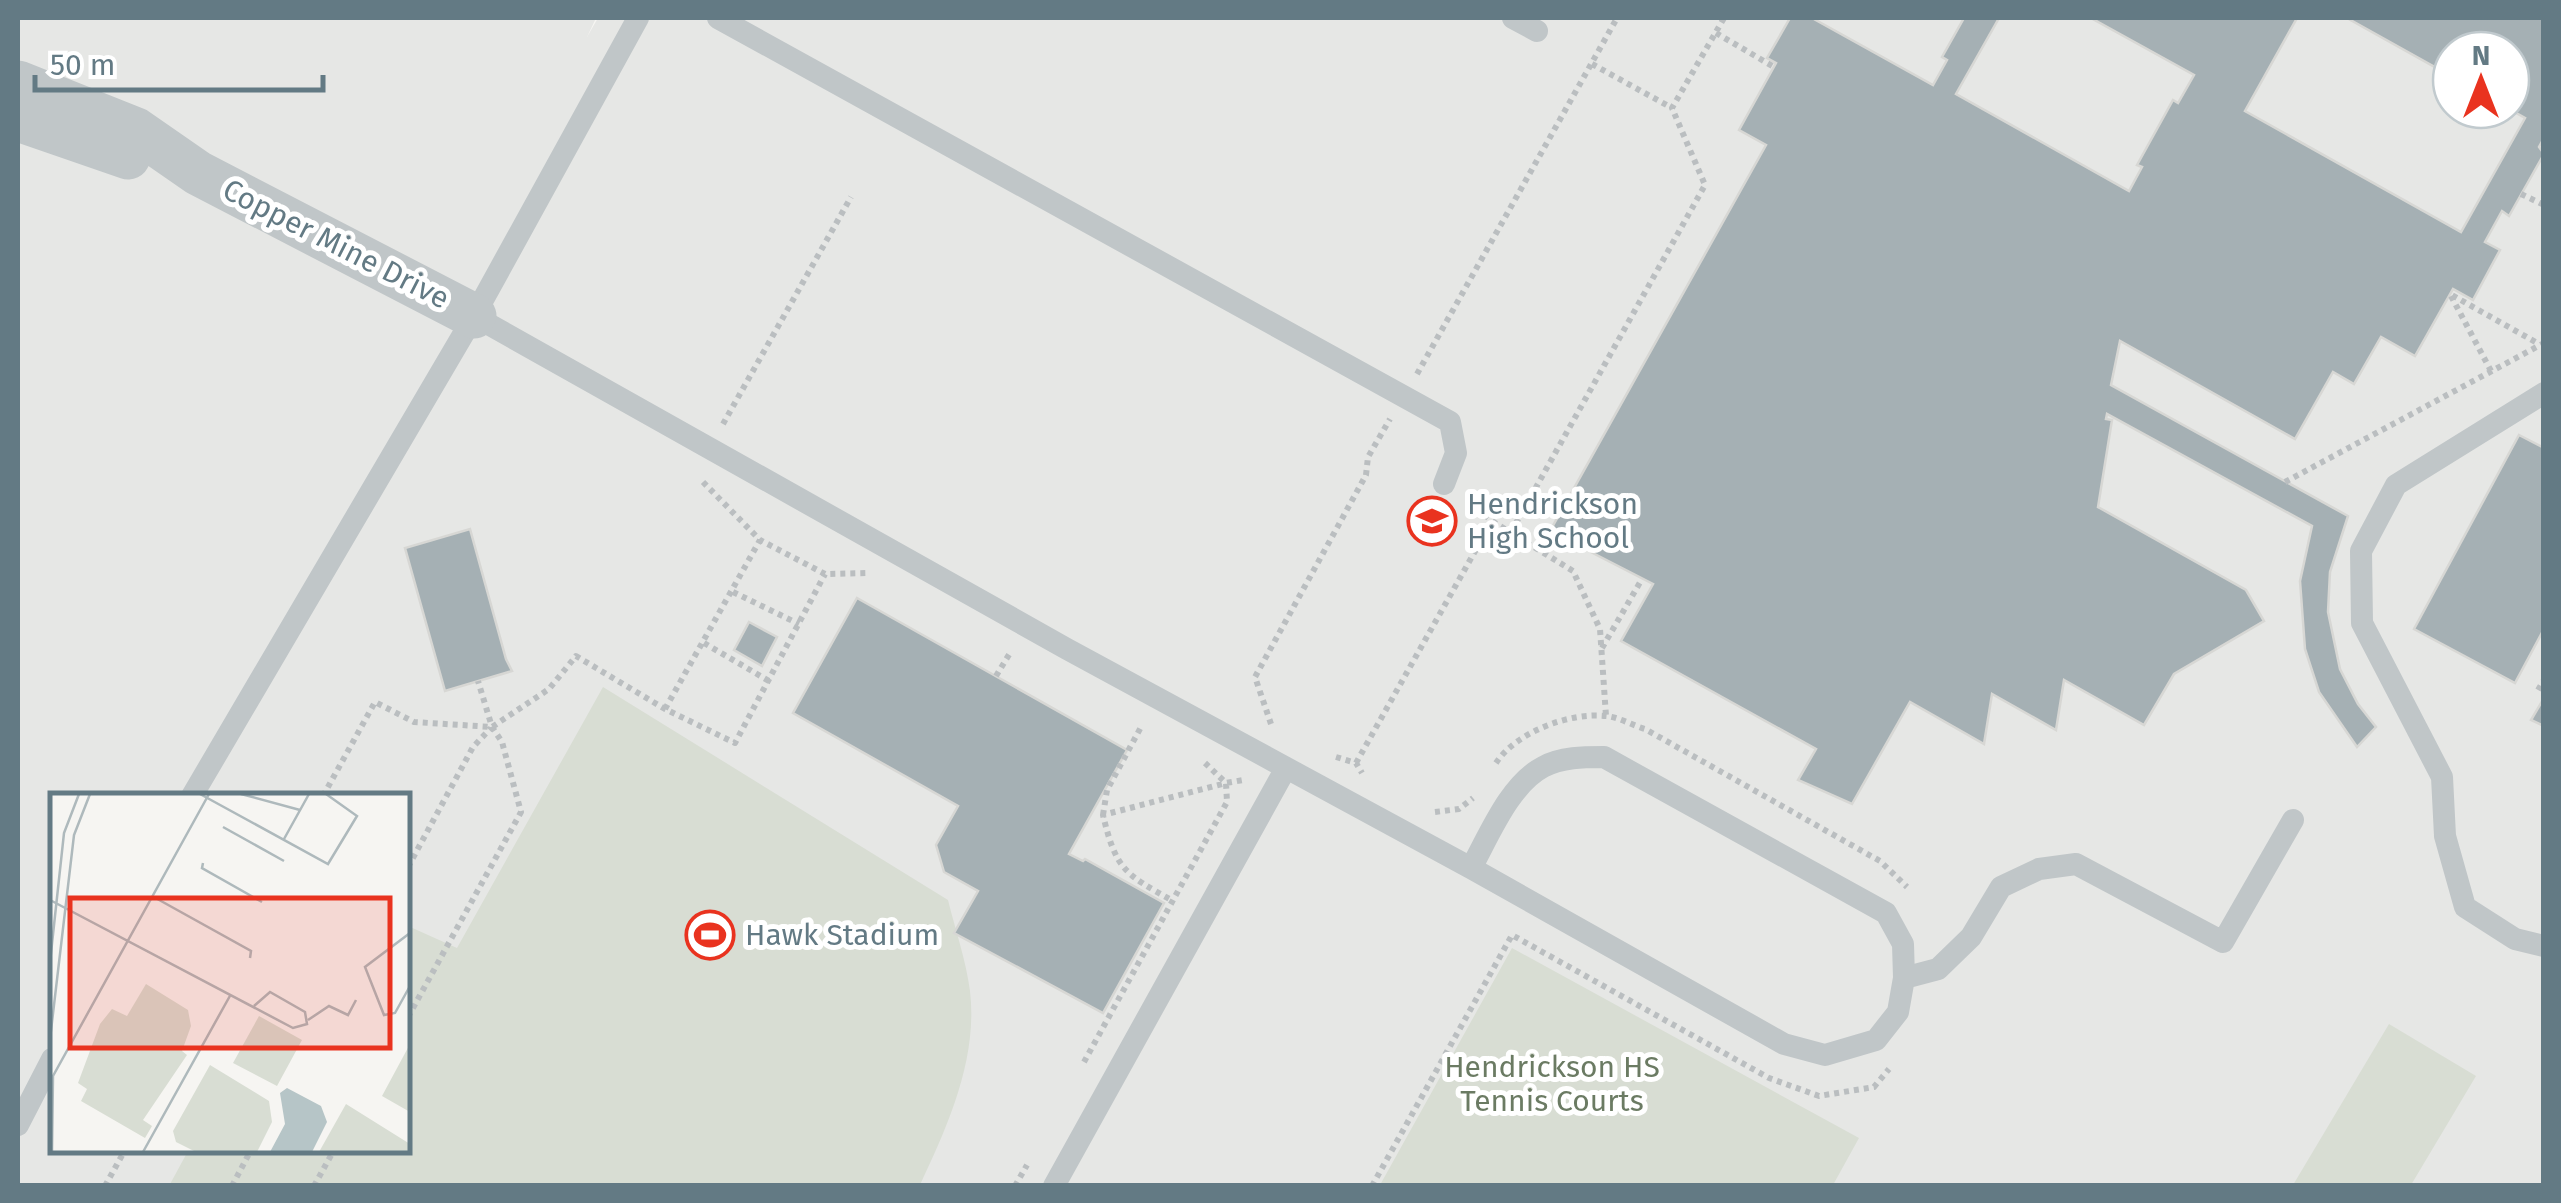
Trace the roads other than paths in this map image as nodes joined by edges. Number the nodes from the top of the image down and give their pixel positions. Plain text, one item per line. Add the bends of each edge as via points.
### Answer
1 (638, 18) edge
2 (718, 18) edge
3 (1513, 18) edge
4 (1537, 31) dead end
5 (18, 83) edge
6 (18, 119) edge
7 (198, 173) junction
8 (474, 316) junction
9 (2544, 393) edge
10 (1444, 484) dead end
11 (1286, 768) junction
12 (194, 793) edge
13 (2294, 820) dead end
14 (1471, 868) junction
15 (2544, 946) edge
16 (1904, 978) junction
17 (50, 1063) edge
18 (18, 1125) edge
19 (1054, 1186) edge

1 - 8 lane
2 - 10 lane via 1450,422 1456,454
3 - 4 lane
5 - 7 street, Copper Mine Drive via 136,130
6 - 7 street, Copper Mine Drive via 123,156
7 - 8 street, Copper Mine Drive
8 - 11 lane
8 - 12 lane
9 - 15 lane via 2396,485 2360,551 2362,623 2442,777 2446,836 2466,907 2515,939
11 - 14 lane
11 - 19 lane
13 - 16 lane via 2223,942 2076,864 2039,869 2001,887 1971,937 1938,970
14 - 16 lane via 1784,1044 1825,1055 1876,1040 1898,1012
14 - 16 lane via 1517,791 1542,767 1604,757 1886,913 1903,944
17 - 18 lane

